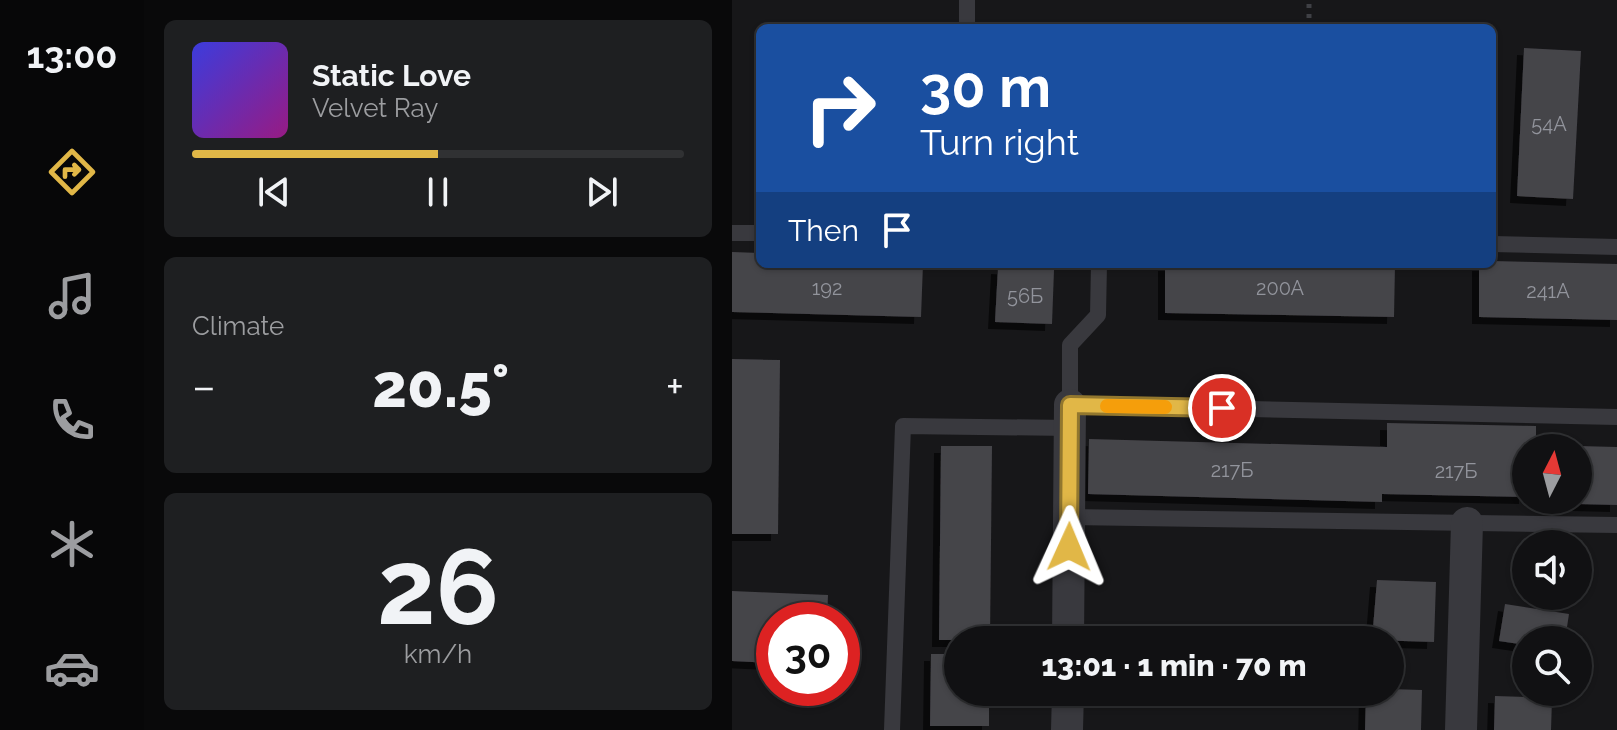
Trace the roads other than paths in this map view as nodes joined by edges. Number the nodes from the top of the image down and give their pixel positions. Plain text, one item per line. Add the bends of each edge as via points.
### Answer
1 (967, 0) edge
2 (967, 24) edge
3 (732, 233) edge
4 (756, 233) edge
5 (1496, 244) edge
6 (1617, 247) edge
7 (1099, 268) edge
8 (1070, 416) junction
9 (1617, 417) edge
10 (1070, 517) junction
11 (1467, 523) junction
12 (1617, 525) edge
13 (1068, 626) edge
14 (1068, 706) edge
15 (892, 730) edge
16 (1067, 730) edge
17 (1461, 730) edge

1 - 2 lane
3 - 4 lane
5 - 6 lane
7 - 8 lane via 1098,315 1070,345
8 - 9 lane
8 - 10 street
8 - 15 lane via 903,426
10 - 11 lane
10 - 13 street
11 - 12 lane
11 - 17 street
14 - 16 street

